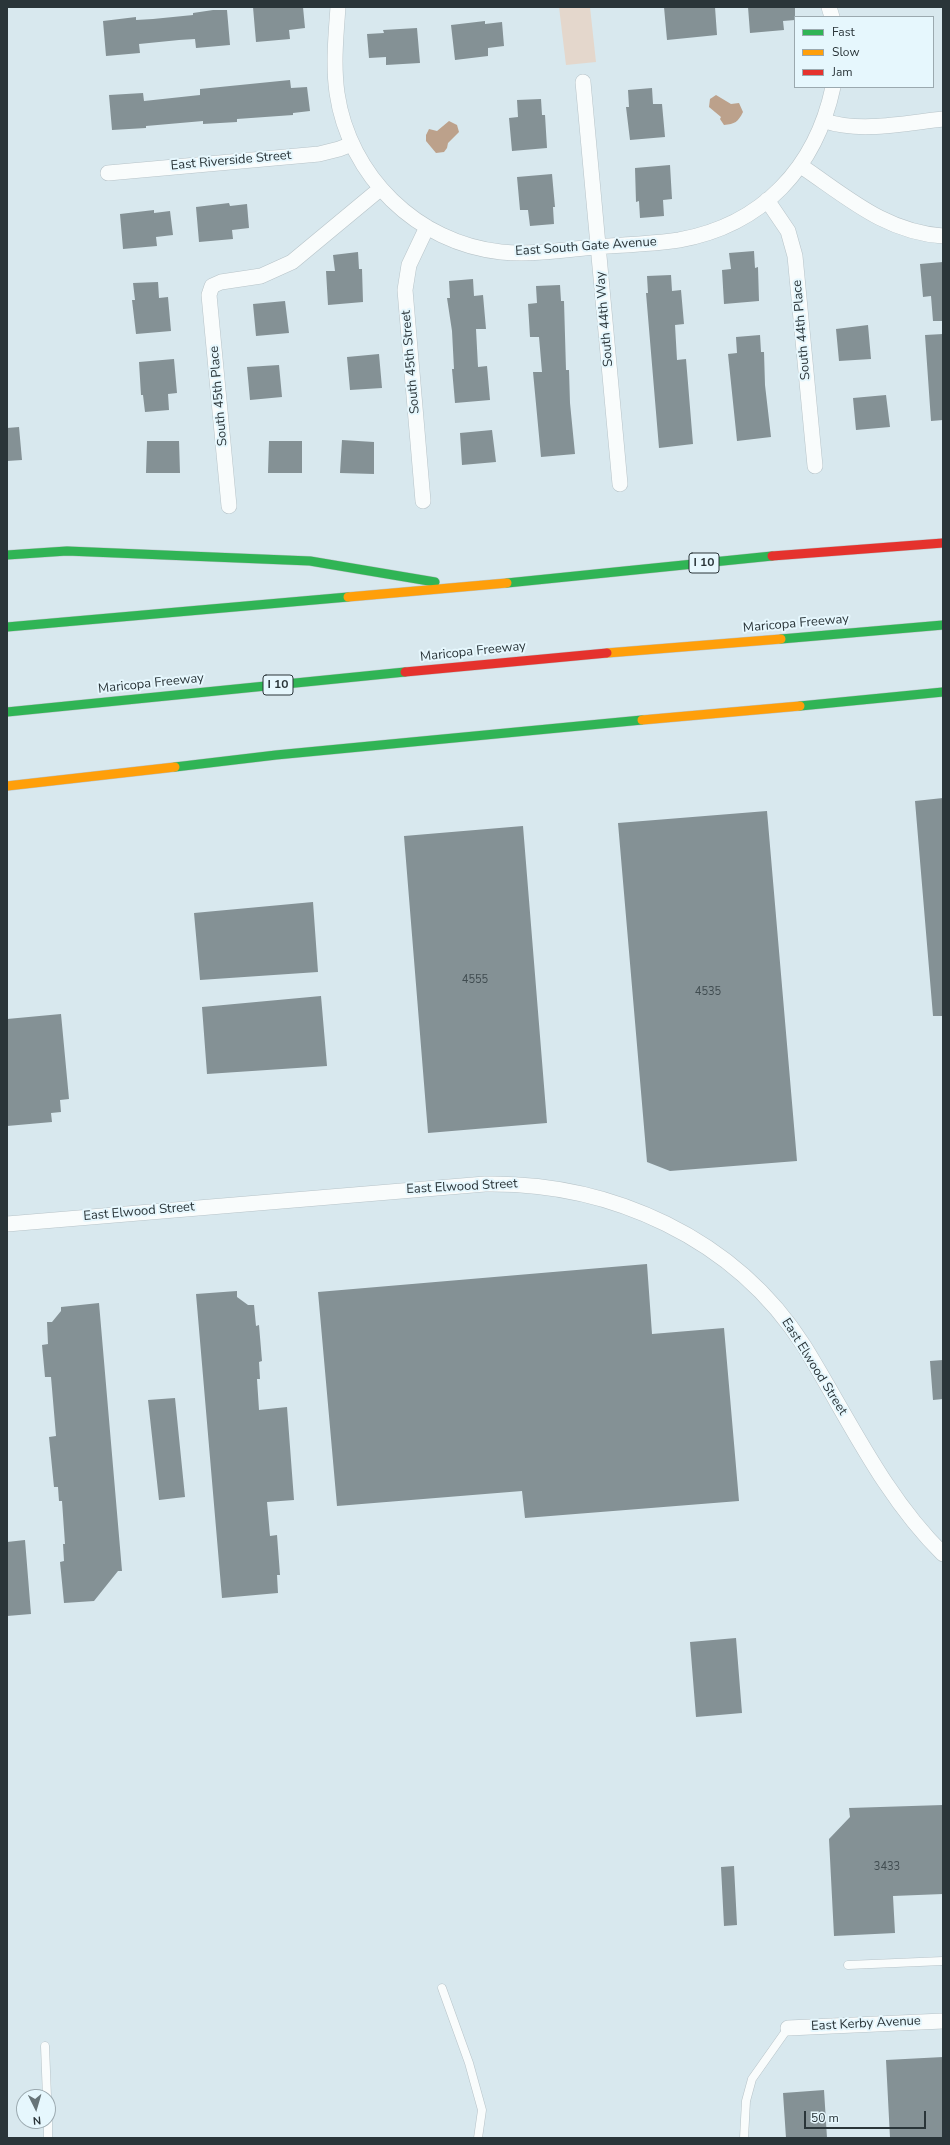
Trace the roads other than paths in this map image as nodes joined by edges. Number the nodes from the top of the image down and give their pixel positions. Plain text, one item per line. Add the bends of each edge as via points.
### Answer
1 (338, 7) edge
2 (583, 82) dead end
3 (833, 88) edge
4 (943, 119) edge
5 (825, 121) junction
6 (352, 144) junction
7 (801, 166) junction
8 (108, 172) dead end
9 (380, 188) junction
10 (767, 200) junction
11 (427, 227) junction
12 (943, 236) edge
13 (598, 247) junction
14 (815, 466) dead end
15 (620, 484) dead end
16 (423, 501) dead end
17 (229, 506) dead end
18 (943, 543) edge
19 (7, 555) edge
20 (465, 587) junction
21 (943, 625) edge
22 (7, 627) edge
23 (943, 692) edge
24 (7, 712) edge
25 (7, 786) edge
26 (7, 1224) edge
27 (943, 1554) edge
28 (943, 1961) edge
29 (848, 1965) dead end
30 (442, 1988) dead end
31 (943, 2021) edge
32 (788, 2028) joint
33 (45, 2046) dead end
34 (47, 2089) edge
35 (478, 2138) edge
36 (744, 2138) edge

1 - 6 street via 336,82 342,118
2 - 13 street, South 44th Way
3 - 5 street
4 - 5 street via 856,127 838,126
5 - 7 street
6 - 8 street, East Riverside Street via 319,154
6 - 9 street
7 - 10 street, East South Gate Avenue
7 - 12 street via 858,206 890,224 917,233
9 - 11 street, East South Gate Avenue via 403,211
9 - 17 street, South 45th Place via 292,262 261,276 221,282 212,286 209,295
10 - 13 street, East South Gate Avenue via 735,221 693,237
10 - 14 street, South 44th Place via 788,231 794,250
11 - 13 street, East South Gate Avenue via 463,243 501,252 524,253
11 - 16 street, South 45th Street via 409,265 405,290
13 - 15 street, South 44th Way
18 - 20 highway, I 10 via 835,550
19 - 20 highway via 67,551 310,561
20 - 22 highway, I 10
21 - 24 highway, Maricopa Freeway / I 10 via 541,658
23 - 25 highway via 284,754
26 - 27 street, East Elwood Street via 485,1184 518,1184 558,1189 628,1207 668,1224 706,1246 769,1300 803,1346 911,1520
28 - 29 lane
30 - 35 lane via 469,2063 482,2110
31 - 32 street, East Kerby Avenue
32 - 36 lane via 752,2078 746,2101
33 - 34 lane

